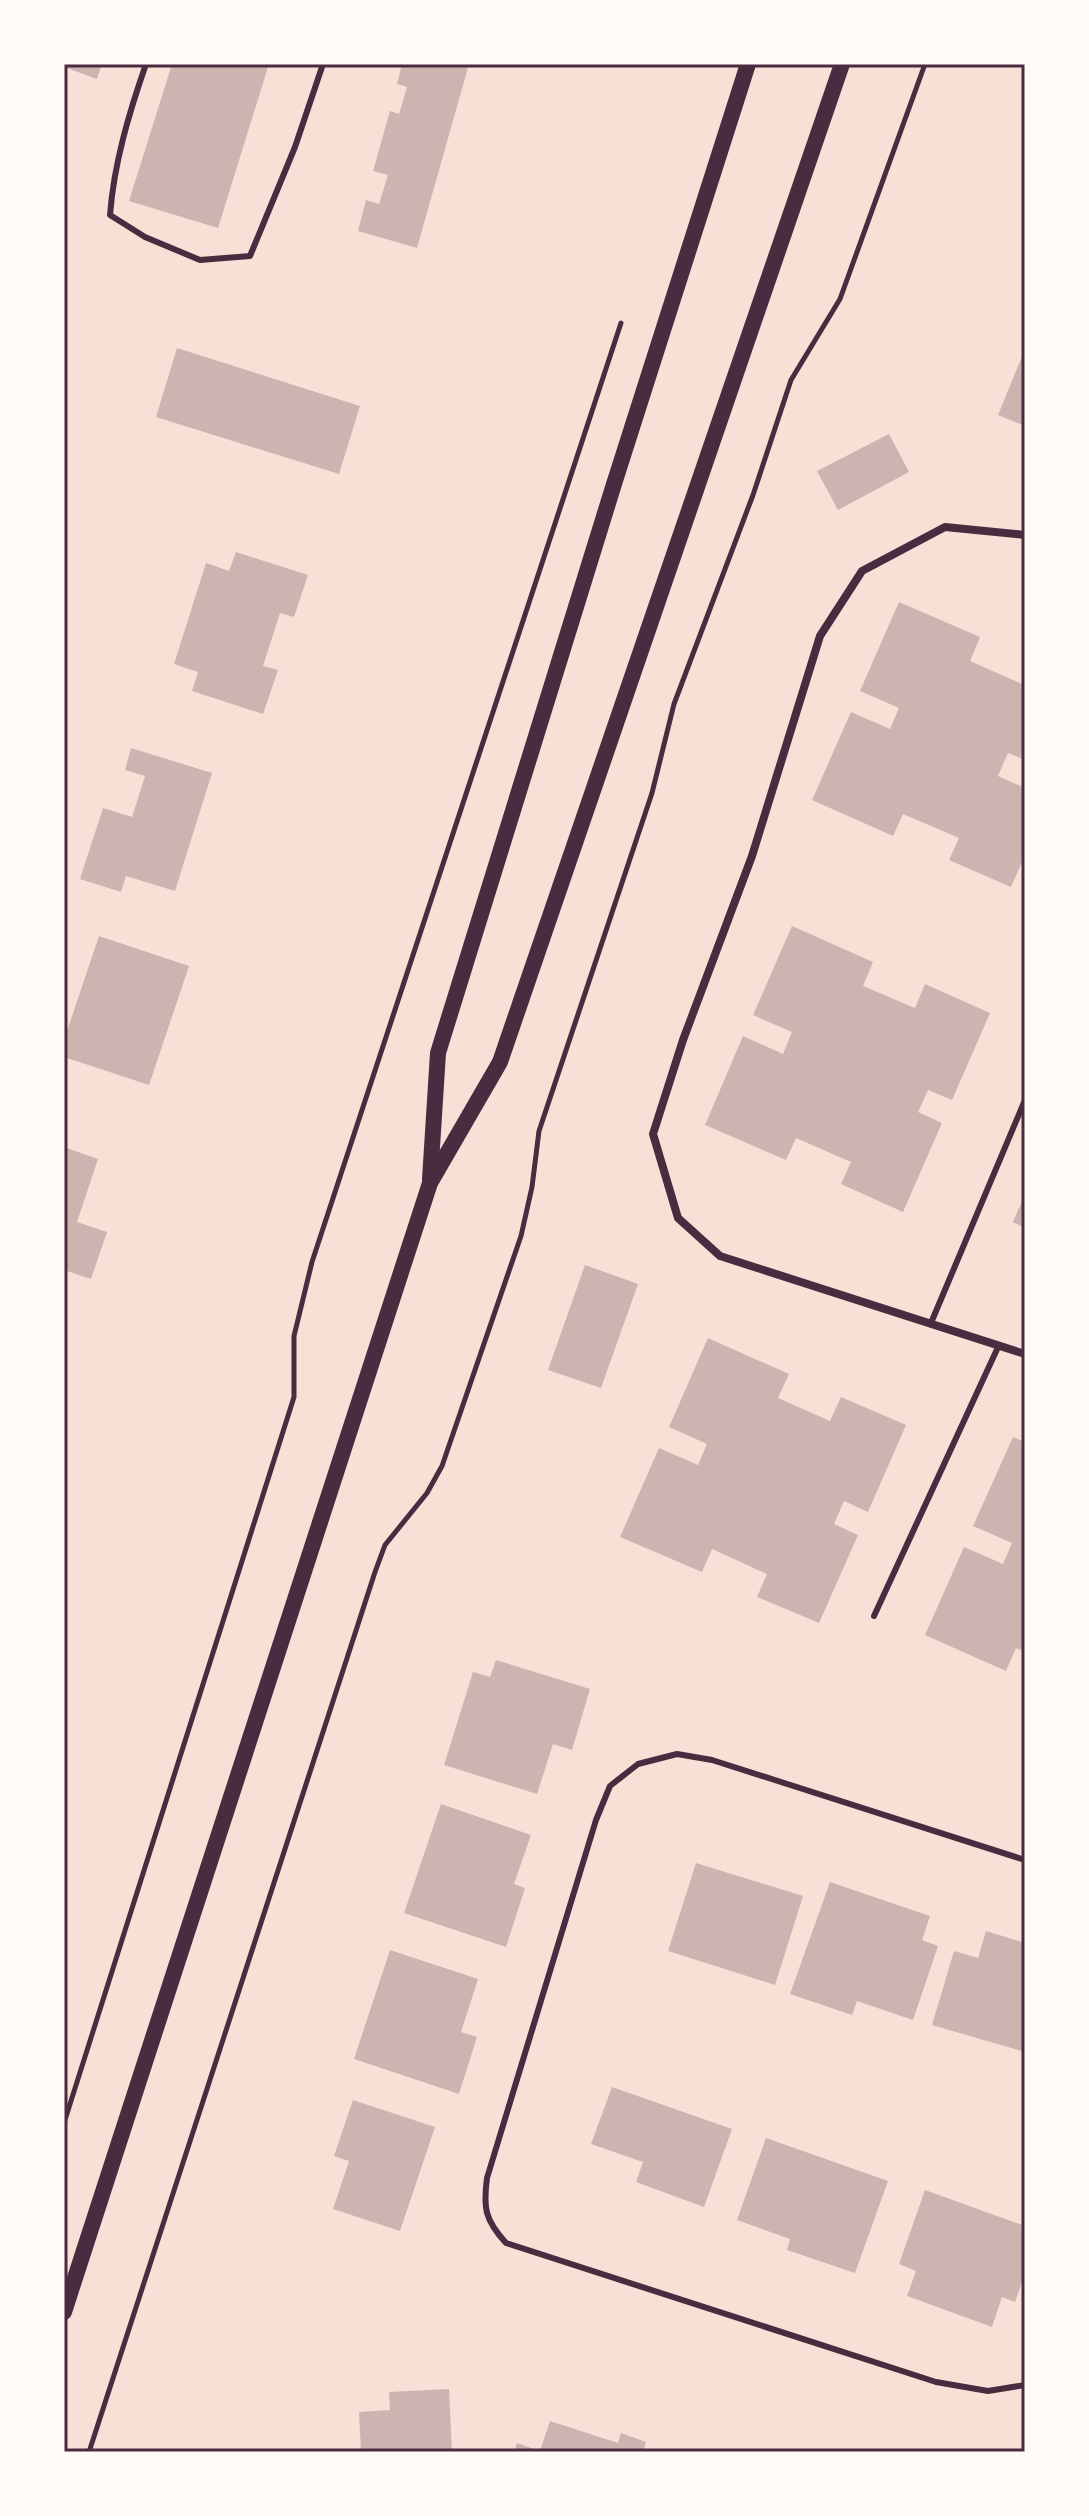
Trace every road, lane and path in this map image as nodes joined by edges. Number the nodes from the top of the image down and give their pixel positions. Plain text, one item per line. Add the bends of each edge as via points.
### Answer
1 (146, 64) edge
2 (323, 64) edge
3 (748, 64) edge
4 (842, 64) edge
5 (925, 64) edge
6 (621, 323) dead end
7 (1025, 535) edge
8 (1025, 1100) edge
9 (430, 1183) junction
10 (931, 1323) junction
11 (999, 1345) junction
12 (1025, 1354) edge
13 (874, 1616) dead end
14 (1025, 1860) edge
15 (64, 2123) edge
16 (64, 2312) edge
17 (1025, 2385) edge
18 (89, 2452) edge

1 - 2 lane via 112,185 110,215 145,237 200,260 250,256
3 - 9 main road via 438,1053
4 - 9 main road via 500,1062
5 - 18 path via 840,299 791,380 674,704 652,793 539,1131 532,1187 510,1271 442,1466 385,1545 375,1572
6 - 15 path via 312,1262 294,1336 294,1397
7 - 10 street via 945,527 862,571 820,636 752,856 653,1134 678,1218 720,1256
8 - 10 lane
9 - 16 main road
10 - 11 street
11 - 12 street
11 - 13 lane
14 - 17 lane via 712,1760 677,1754 638,1764 610,1786 596,1820 484,2202 491,2227 506,2243 936,2382 988,2391

